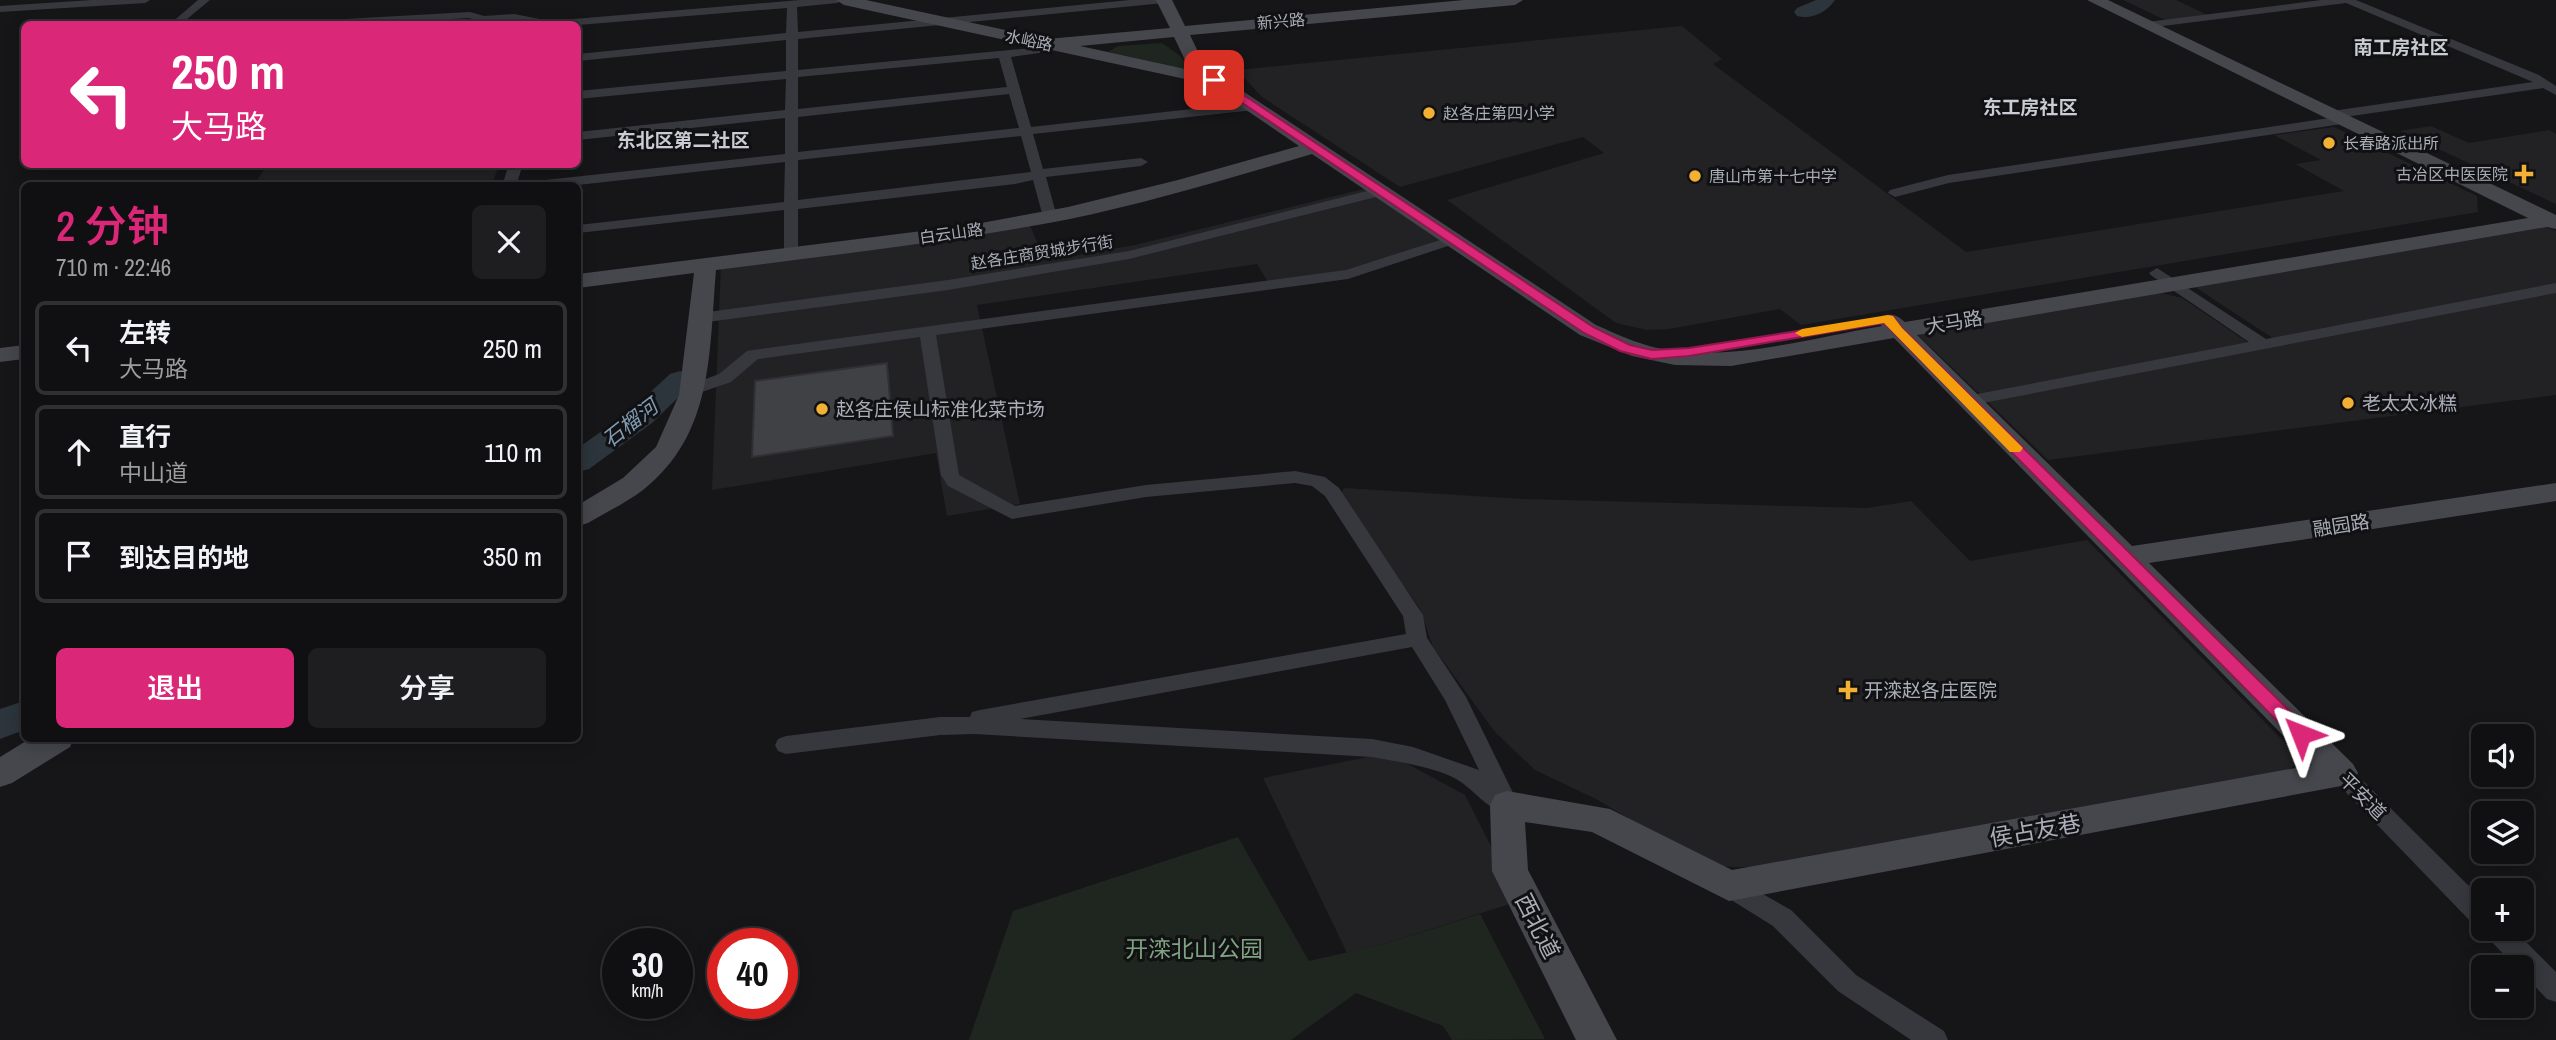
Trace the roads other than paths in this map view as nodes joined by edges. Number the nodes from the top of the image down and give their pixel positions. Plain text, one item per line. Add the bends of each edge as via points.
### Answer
1 (145, 0) edge
2 (205, 0) edge
3 (837, 0) edge
4 (844, 0) edge
5 (1164, 0) edge
6 (1515, 0) edge
7 (2095, 0) edge
8 (2347, 0) edge
9 (1440, 3) edge
10 (792, 4) junction
11 (0, 9) edge
12 (179, 21) edge
13 (363, 21) edge
14 (535, 21) edge
15 (581, 21) edge
16 (944, 22) junction
17 (2147, 25) junction
18 (1180, 31) junction
19 (792, 36) junction
20 (1047, 44) junction
21 (1004, 54) junction
22 (581, 57) edge
23 (792, 74) junction
24 (1214, 80) junction
25 (2550, 83) edge
26 (1014, 90) junction
27 (2556, 91) edge
28 (581, 95) edge
29 (1254, 106) junction
30 (792, 113) junction
31 (2337, 117) junction
32 (1026, 131) junction
33 (581, 136) edge
34 (1316, 147) junction
35 (792, 157) junction
36 (1140, 162) dead end
37 (1038, 174) junction
38 (564, 182) edge
39 (1383, 191) junction
40 (1895, 193) dead end
41 (792, 204) junction
42 (2529, 210) junction
43 (1050, 217) junction
44 (2554, 222) edge
45 (581, 229) edge
46 (1455, 239) junction
47 (791, 253) junction
48 (706, 264) junction
49 (2165, 279) junction
50 (581, 281) edge
51 (2556, 288) edge
52 (700, 318) junction
53 (1892, 325) junction
54 (927, 331) junction
55 (2263, 344) junction
56 (21, 352) edge
57 (0, 355) edge
58 (693, 390) junction
59 (1967, 401) junction
60 (2556, 492) edge
61 (581, 515) edge
62 (2125, 558) junction
63 (1417, 639) junction
64 (940, 726) junction
65 (52, 742) edge
66 (786, 745) dead end
67 (0, 774) edge
68 (2341, 774) junction
69 (1507, 805) junction
70 (1729, 886) junction
71 (2471, 905) edge
72 (2508, 941) edge
73 (2556, 990) edge
74 (1597, 1040) edge
75 (1934, 1040) edge

1 - 11 street
2 - 12 street
3 - 10 street
4 - 16 street, 水峪路
5 - 16 street
5 - 18 street
6 - 9 street, 新兴路
7 - 17 street
8 - 17 street
8 - 25 street
9 - 18 street, 新兴路
10 - 15 street
10 - 19 street
13 - 14 street via 470,15
16 - 19 street
16 - 20 street, 水峪路
17 - 31 street
18 - 20 street, 新兴路
18 - 24 street via 1194,60
19 - 22 street
19 - 23 street
20 - 21 street via 1035,51
20 - 24 street, 水峪路
21 - 23 street
21 - 26 street
23 - 28 street
23 - 30 street
24 - 29 street, 大马路
25 - 27 street
25 - 31 street
26 - 30 street
26 - 32 street
29 - 32 street
29 - 34 street, 大马路
30 - 33 street
30 - 35 street
31 - 40 street via 1948,179
31 - 42 street
32 - 35 street
32 - 37 street
34 - 39 street, 大马路
34 - 43 street, 白云山路
35 - 38 street
35 - 41 street
36 - 37 street
37 - 41 street
37 - 43 street
39 - 46 street, 大马路
39 - 52 street, 赵各庄商贸城步行街 via 1129,255
41 - 45 street
41 - 47 street
42 - 44 street
42 - 49 street, 大马路
43 - 47 street, 白云山路
44 - 49 street, 大马路
46 - 53 street, 大马路 via 1588,330 1652,355 1731,359
46 - 54 street via 1348,274
47 - 48 street, 白云山路
48 - 50 street, 白云山路
48 - 52 street
49 - 53 street, 大马路
49 - 55 street
51 - 55 street
52 - 58 street
53 - 59 street, 平安道
54 - 58 street via 753,355 725,379
54 - 63 street via 950,475 955,482 1012,513 1228,482 1295,477 1318,481 1332,492 1413,615
55 - 59 street
56 - 57 street
58 - 61 street via 668,450 633,484
59 - 62 street, 平安道
60 - 62 street, 融园路
62 - 68 street, 平安道
63 - 64 street
63 - 69 street via 1455,696
64 - 66 street
64 - 69 street via 1372,748 1467,774
65 - 67 street
68 - 70 street, 侯占友巷
68 - 71 street, 平安道
69 - 70 street via 1598,819
69 - 74 street, 西北道 via 1510,872
70 - 75 street via 1782,918 1847,983
72 - 73 street

